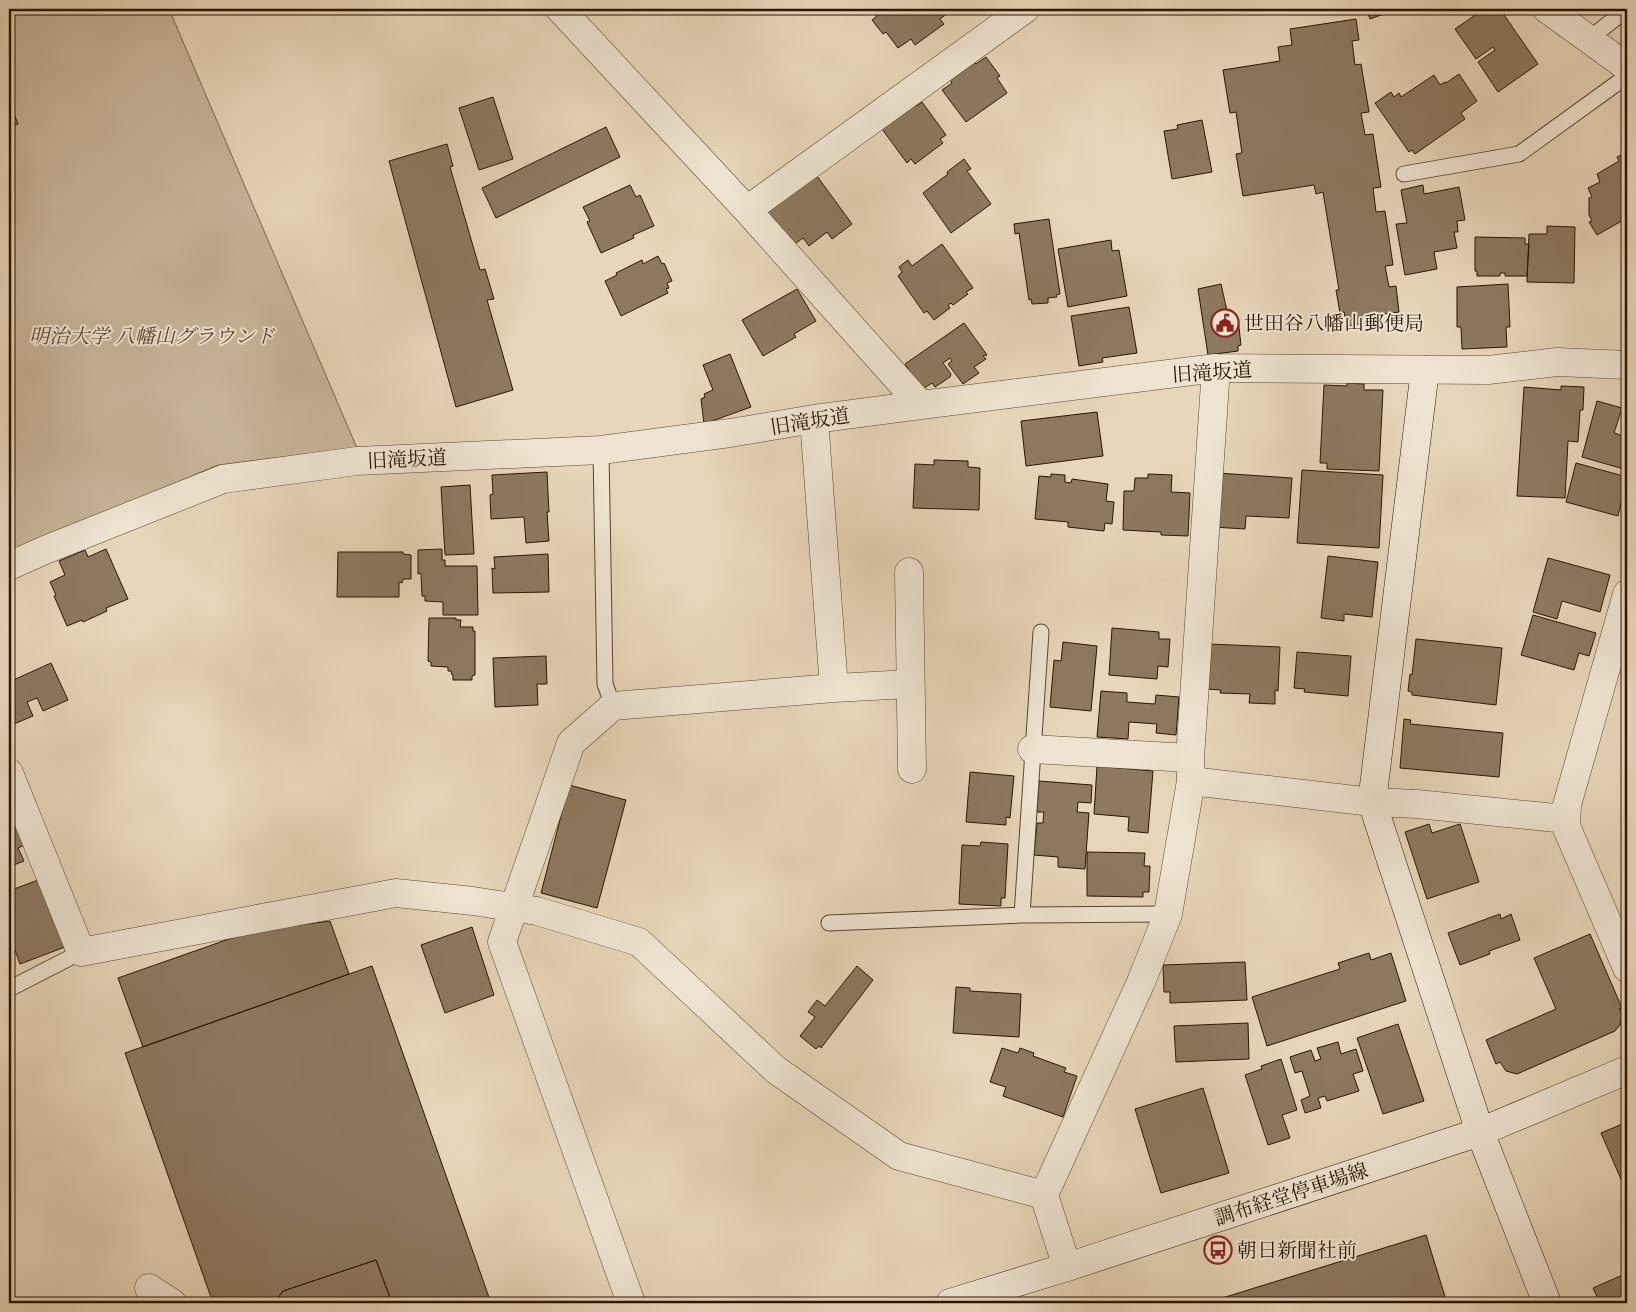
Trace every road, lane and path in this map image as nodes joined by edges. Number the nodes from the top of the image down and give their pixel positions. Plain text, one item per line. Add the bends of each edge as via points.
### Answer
1 (560, 9) edge
2 (1025, 9) edge
3 (1547, 9) edge
4 (1627, 9) edge
5 (1590, 39) junction
6 (1627, 67) edge
7 (1627, 76) edge
8 (1404, 174) dead end
9 (747, 210) junction
10 (1627, 365) edge
11 (1216, 368) junction
12 (1425, 370) junction
13 (921, 405) junction
14 (814, 419) junction
15 (601, 450) junction
16 (9, 566) edge
17 (909, 572) dead end
18 (1627, 594) edge
19 (1041, 632) dead end
20 (910, 684) junction
21 (834, 688) junction
22 (612, 706) junction
23 (1032, 748) junction
24 (912, 769) dead end
25 (1190, 769) junction
26 (9, 774) edge
27 (1372, 802) junction
28 (1566, 819) junction
29 (514, 908) junction
30 (1168, 914) junction
31 (1022, 915) junction
32 (829, 923) dead end
33 (81, 952) junction
34 (1627, 968) edge
35 (9, 989) edge
36 (1627, 1070) edge
37 (1480, 1132) junction
38 (1044, 1195) junction
39 (1068, 1267) junction
40 (149, 1288) dead end
41 (172, 1303) edge
42 (631, 1303) edge
43 (950, 1303) edge
44 (1547, 1303) edge

1 - 9 street
2 - 9 street
3 - 5 street
4 - 5 lane
5 - 6 street
7 - 8 lane via 1519,154
9 - 13 street
10 - 12 street, 旧滝坂道 via 1557,362 1488,370
11 - 12 street, 旧滝坂道
11 - 13 street, 旧滝坂道
11 - 25 street
12 - 27 street
13 - 14 street, 旧滝坂道
14 - 15 street, 旧滝坂道
14 - 21 street
15 - 16 street, 旧滝坂道 via 357,461 224,480
15 - 22 lane via 605,684
17 - 20 street
18 - 28 street via 1567,804
19 - 23 lane
20 - 21 street
20 - 24 street
21 - 22 street
22 - 29 street via 572,743
23 - 25 street
23 - 31 lane
25 - 27 street
25 - 30 street
26 - 33 street
27 - 28 street
27 - 37 street
28 - 34 street via 1566,826
29 - 33 street via 396,893
29 - 38 street via 538,911 639,942 776,1070 899,1156
29 - 42 street via 502,942
30 - 31 lane
30 - 38 street via 1141,982
31 - 32 lane
33 - 35 lane
36 - 37 street, 調布経堂停車場線
37 - 39 street, 調布経堂停車場線
37 - 44 street
38 - 39 street
39 - 43 street, 調布経堂停車場線
40 - 41 street

